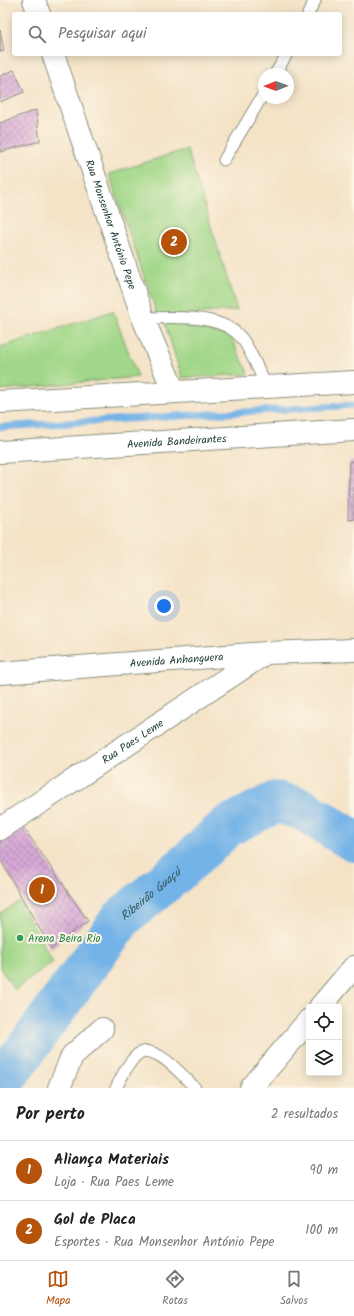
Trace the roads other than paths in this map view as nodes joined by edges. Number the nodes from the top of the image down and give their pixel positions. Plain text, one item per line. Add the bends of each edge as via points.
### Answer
1 (34, 0) edge
2 (315, 0) edge
3 (38, 12) edge
4 (309, 12) edge
5 (54, 56) edge
6 (286, 56) edge
7 (279, 68) edge
8 (258, 103) edge
9 (224, 160) dead end
10 (143, 318) junction
11 (354, 382) edge
12 (267, 386) junction
13 (174, 392) junction
14 (0, 402) edge
15 (354, 430) edge
16 (0, 452) edge
17 (354, 650) edge
18 (265, 653) junction
19 (0, 672) edge
20 (0, 829) edge
21 (354, 967) edge
22 (323, 1004) edge
23 (306, 1024) edge
24 (102, 1029) dead end
25 (60, 1088) edge
26 (116, 1088) edge
27 (195, 1088) edge
28 (251, 1088) edge

1 - 3 street
2 - 4 lane
5 - 10 street, Rua Monsenhor António Pepe
6 - 7 lane
8 - 9 lane
10 - 12 lane via 187,318 218,322 231,328 242,339
10 - 13 street, Rua Monsenhor António Pepe
11 - 12 street
12 - 13 street
13 - 14 street
15 - 16 street, Avenida Bandeirantes
17 - 18 street, Avenida Anhanguera
18 - 19 street, Avenida Anhanguera
18 - 20 street, Rua Paes Leme
21 - 22 street
23 - 28 street
24 - 25 street via 72,1056
26 - 27 lane via 137,1055 143,1051 151,1051 162,1057

